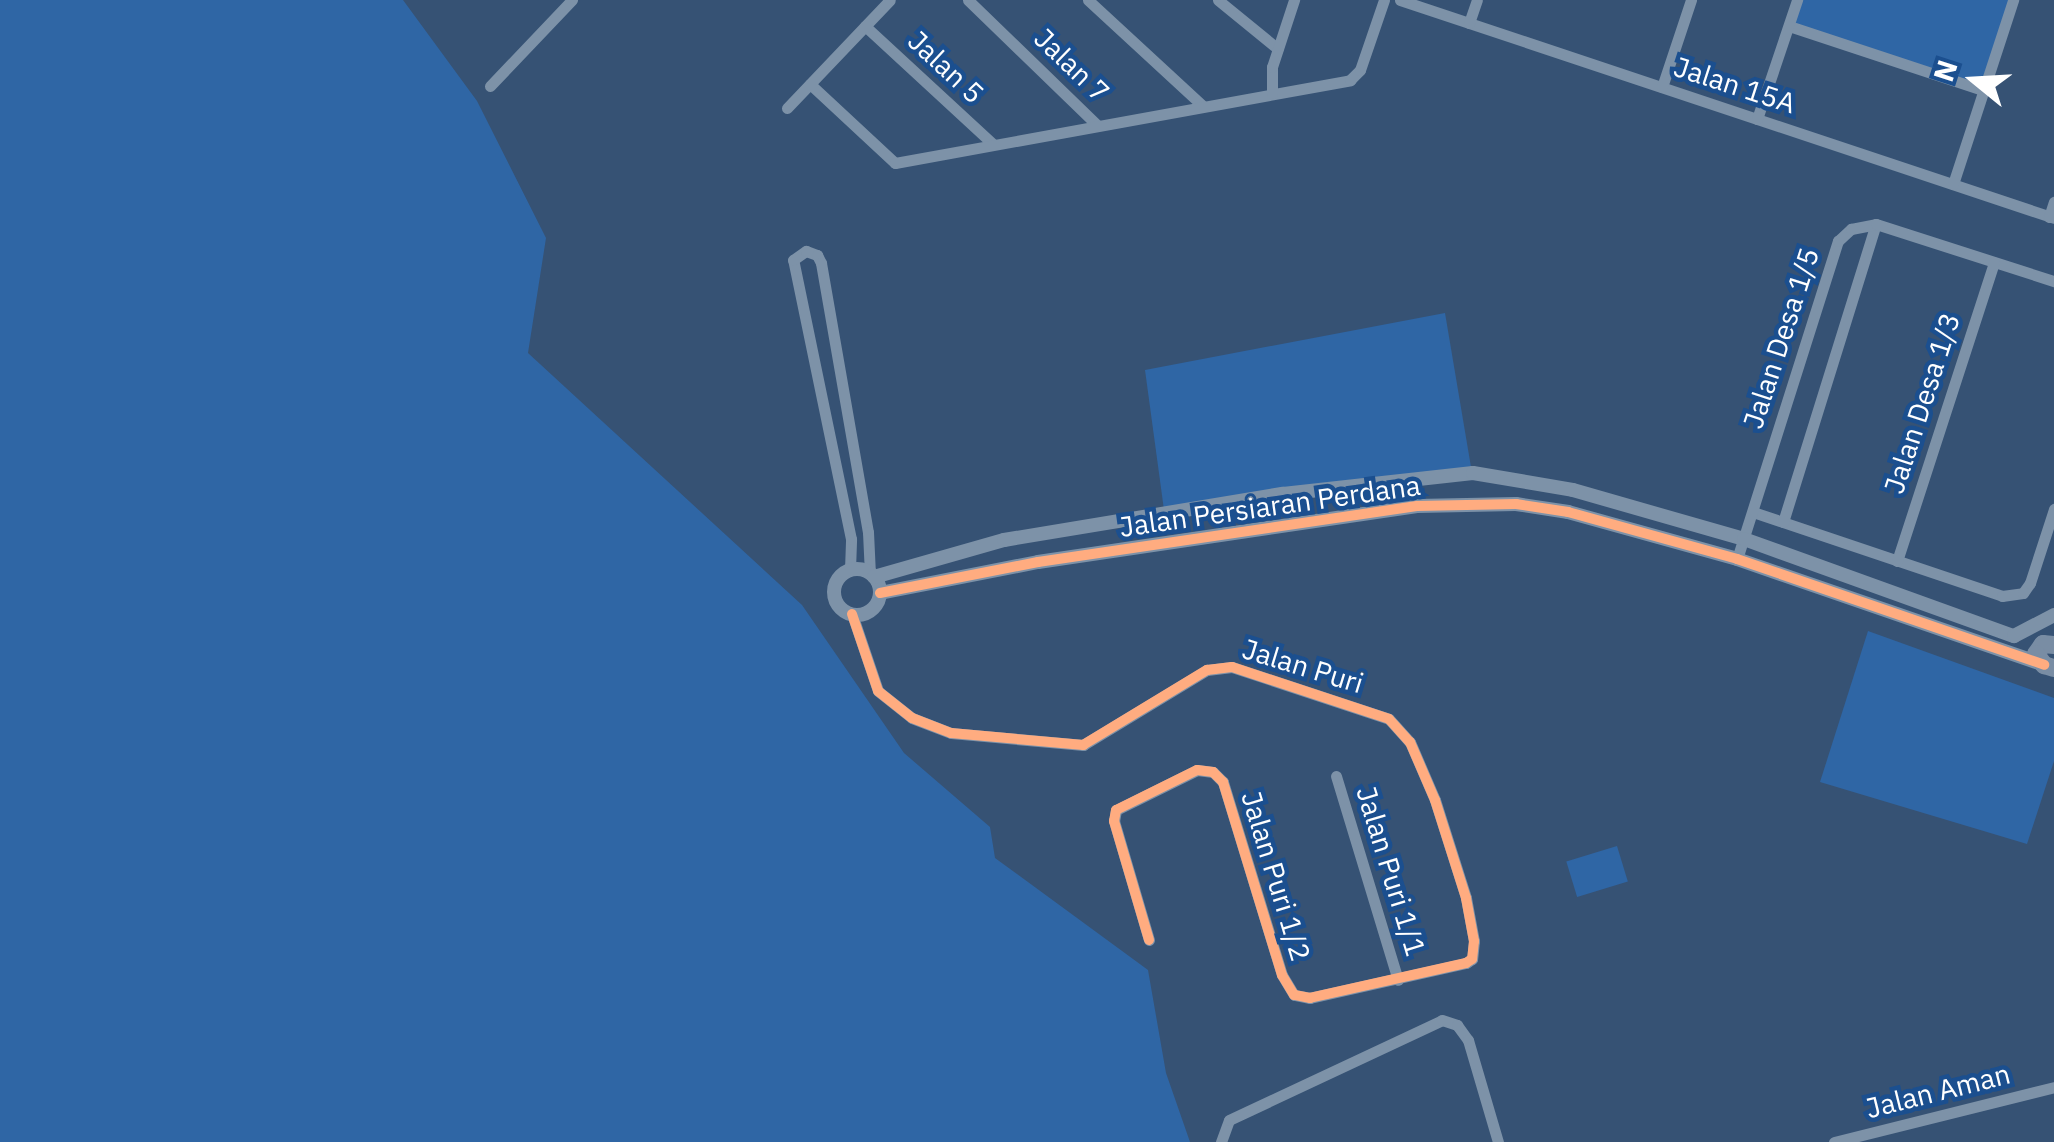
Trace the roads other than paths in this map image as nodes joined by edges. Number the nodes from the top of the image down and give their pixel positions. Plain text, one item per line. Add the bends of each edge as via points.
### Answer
1 (572, 0) edge
2 (890, 0) edge
3 (968, 0) edge
4 (1088, 0) edge
5 (1218, 0) edge
6 (1294, 0) edge
7 (1384, 0) edge
8 (1400, 0) edge
9 (1477, 0) edge
10 (1691, 0) edge
11 (1798, 0) edge
12 (2012, 0) edge
13 (1469, 23) junction
14 (865, 26) junction
15 (1789, 26) junction
16 (1278, 49) junction
17 (810, 84) junction
18 (490, 86) dead end
19 (1662, 87) junction
20 (1983, 90) junction
21 (1272, 94) junction
22 (1203, 106) junction
23 (787, 108) dead end
24 (1758, 119) junction
25 (1098, 125) junction
26 (993, 144) junction
27 (1953, 184) junction
28 (2054, 202) edge
29 (2052, 217) edge
30 (1876, 224) junction
31 (1994, 262) junction
32 (2054, 281) edge
33 (2054, 509) edge
34 (1752, 512) junction
35 (1783, 522) junction
36 (1744, 539) junction
37 (1737, 559) junction
38 (1897, 561) junction
39 (850, 570) junction
40 (872, 575) junction
41 (880, 593) junction
42 (852, 614) junction
43 (2054, 615) edge
44 (2014, 636) junction
45 (2054, 645) edge
46 (2008, 654) junction
47 (2049, 666) edge
48 (1336, 776) dead end
49 (1150, 940) dead end
50 (1398, 980) junction
51 (2054, 1087) edge
52 (1221, 1142) edge
53 (1498, 1142) edge
54 (1834, 1142) edge

1 - 18 street
2 - 14 street
3 - 25 street, Jalan 7
4 - 22 street
5 - 16 street
6 - 16 street
7 - 21 street via 1360,70 1350,80
8 - 13 street, Jalan 15A
9 - 13 street
10 - 19 street
11 - 15 street
12 - 20 street
13 - 19 street, Jalan 15A
14 - 17 street
14 - 26 street, Jalan 5
15 - 20 street
15 - 24 street
16 - 21 street
17 - 23 street
17 - 26 street via 891,160
19 - 24 street, Jalan 15A
20 - 27 street
21 - 22 street
22 - 25 street
24 - 27 street, Jalan 15A
25 - 26 street
27 - 29 street, Jalan 15A
28 - 29 street
30 - 31 street
30 - 34 street, Jalan Desa 1/5 via 1851,229 1838,241
30 - 35 street, Jalan Desa 1/5
31 - 32 street
31 - 38 street, Jalan Desa 1/3
33 - 38 street via 2022,593 2002,596
34 - 35 street
34 - 36 street, Jalan Desa 1/5
35 - 38 street
36 - 37 street, Jalan Desa 1/5
36 - 40 street, Jalan Persiaran Perdana via 1572,490 1472,473 1282,494 1022,536
36 - 44 street, Jalan Persiaran Perdana
37 - 41 street, Jalan Persiaran Perdana via 1568,512 1476,502 1038,562
37 - 46 street, Jalan Persiaran Perdana
39 - 40 street
39 - 40 street via 851,539 793,260 806,251 821,264
39 - 42 street via 838,578 834,593 839,607
40 - 41 street
41 - 42 street via 868,612
42 - 50 street, Jalan Puri via 878,692 912,718 951,732 1082,745 1207,670 1232,667 1390,719 1410,742 1436,800 1466,898 1472,958
43 - 44 street
44 - 46 street
45 - 47 main road, Jalan Persiaran Perdana via 2038,648
46 - 47 street, Jalan Persiaran Perdana
48 - 50 street, Jalan Puri 1/1
49 - 50 street, Jalan Puri 1/2 via 1116,810 1197,770 1213,772 1224,782 1282,975 1294,995 1310,998
51 - 54 street, Jalan Aman
52 - 53 street via 1228,1120 1442,1020 1457,1025 1468,1040

